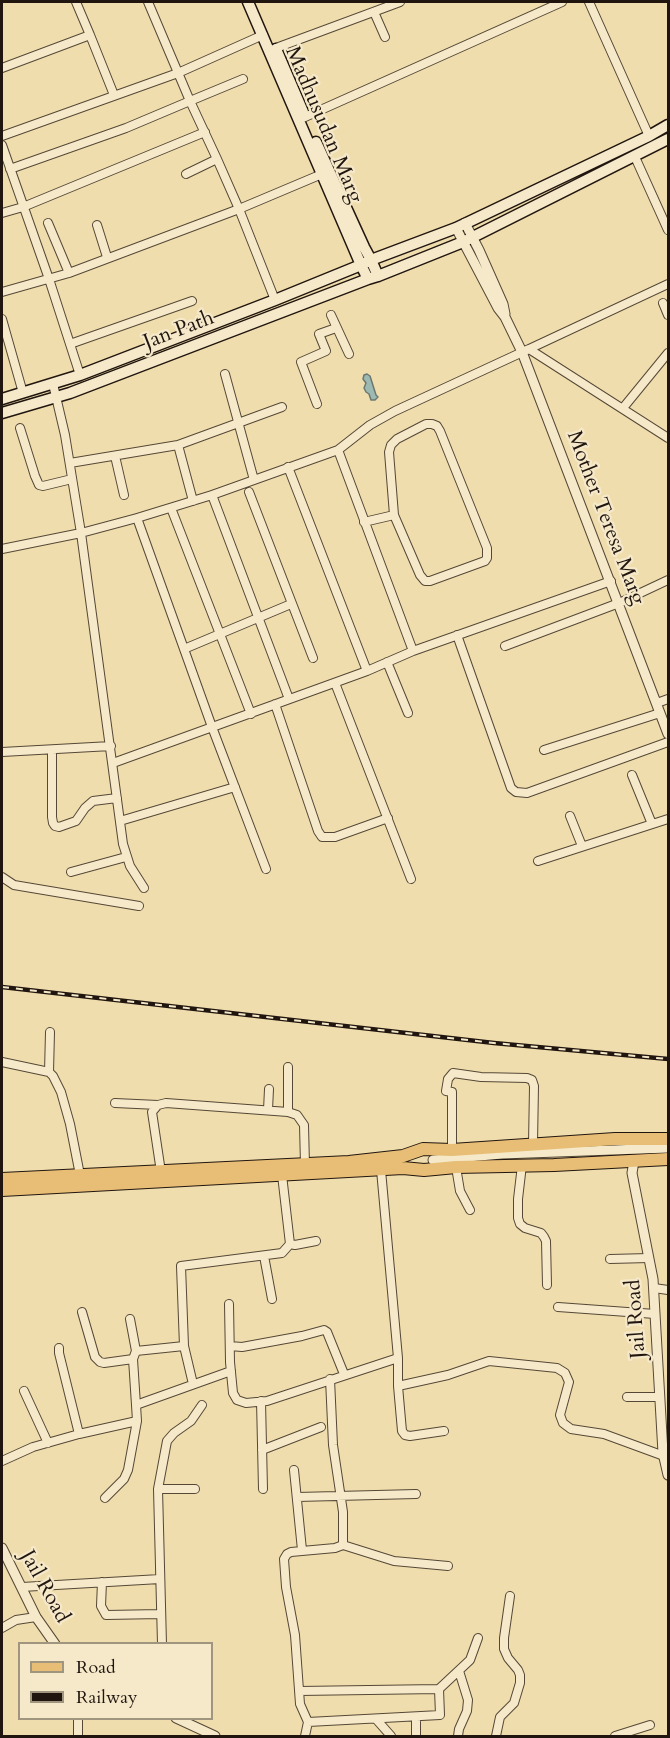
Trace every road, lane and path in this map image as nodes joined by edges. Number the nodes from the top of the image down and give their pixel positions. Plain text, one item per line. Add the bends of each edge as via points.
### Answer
1 (76, 2) edge
2 (148, 2) edge
3 (248, 2) edge
4 (256, 2) edge
5 (400, 2) edge
6 (562, 2) edge
7 (589, 2) edge
8 (374, 12) junction
9 (90, 35) junction
10 (262, 35) junction
11 (385, 37) dead end
12 (276, 48) junction
13 (2, 68) edge
14 (178, 73) junction
15 (243, 79) dead end
16 (114, 96) junction
17 (190, 101) junction
18 (305, 117) junction
19 (669, 125) edge
20 (205, 132) junction
21 (2, 136) edge
22 (649, 136) junction
23 (669, 139) edge
24 (2, 145) edge
25 (635, 157) junction
26 (218, 159) junction
27 (10, 169) junction
28 (186, 174) dead end
29 (322, 174) junction
30 (23, 207) junction
31 (239, 209) junction
32 (2, 213) edge
33 (48, 223) dead end
34 (97, 225) dead end
35 (460, 226) junction
36 (669, 230) edge
37 (468, 240) junction
38 (107, 257) junction
39 (366, 262) junction
40 (69, 273) junction
41 (373, 278) junction
42 (49, 279) junction
43 (669, 284) edge
44 (2, 292) edge
45 (275, 300) junction
46 (192, 301) dead end
47 (663, 303) dead end
48 (331, 315) dead end
49 (669, 315) edge
50 (2, 319) edge
51 (336, 328) junction
52 (70, 344) junction
53 (525, 351) junction
54 (669, 353) edge
55 (349, 354) dead end
56 (225, 374) dead end
57 (80, 375) junction
58 (52, 384) junction
59 (22, 393) junction
60 (57, 397) junction
61 (2, 399) edge
62 (317, 404) dead end
63 (282, 407) dead end
64 (623, 408) junction
65 (2, 413) edge
66 (238, 424) junction
67 (20, 428) dead end
68 (669, 438) edge
69 (178, 445) junction
70 (338, 450) junction
71 (115, 456) junction
72 (70, 463) junction
73 (288, 467) junction
74 (72, 479) junction
75 (254, 480) junction
76 (249, 492) dead end
77 (124, 495) dead end
78 (212, 495) junction
79 (193, 501) junction
80 (171, 507) junction
81 (394, 515) junction
82 (137, 518) junction
83 (364, 522) junction
84 (81, 533) junction
85 (2, 549) edge
86 (669, 580) edge
87 (611, 581) junction
88 (619, 603) junction
89 (291, 604) junction
90 (259, 617) junction
91 (219, 633) junction
92 (457, 635) junction
93 (505, 646) dead end
94 (184, 649) junction
95 (413, 651) junction
96 (313, 658) dead end
97 (387, 662) junction
98 (367, 671) junction
99 (335, 683) junction
100 (289, 699) junction
101 (669, 699) edge
102 (657, 703) junction
103 (275, 704) junction
104 (408, 713) dead end
105 (660, 713) junction
106 (251, 714) junction
107 (212, 727) junction
108 (669, 734) edge
109 (669, 742) edge
110 (111, 746) junction
111 (52, 750) junction
112 (544, 750) dead end
113 (2, 752) edge
114 (113, 763) junction
115 (632, 775) dead end
116 (235, 787) junction
117 (117, 798) junction
118 (570, 816) dead end
119 (388, 819) junction
120 (669, 819) edge
121 (120, 821) junction
122 (651, 824) junction
123 (582, 846) junction
124 (126, 857) junction
125 (538, 861) dead end
126 (266, 869) dead end
127 (71, 872) dead end
128 (2, 877) edge
129 (411, 879) dead end
130 (144, 888) dead end
131 (139, 906) dead end
132 (50, 1032) dead end
133 (2, 1062) edge
134 (288, 1067) dead end
135 (49, 1072) junction
136 (269, 1089) dead end
137 (115, 1102) dead end
138 (158, 1106) junction
139 (268, 1110) junction
140 (288, 1112) junction
141 (669, 1139) edge
142 (533, 1144) junction
143 (669, 1148) edge
144 (452, 1150) junction
145 (425, 1159) junction
146 (669, 1160) edge
147 (634, 1161) junction
148 (305, 1165) junction
149 (522, 1165) junction
150 (456, 1167) junction
151 (381, 1170) junction
152 (161, 1172) junction
153 (80, 1175) junction
154 (282, 1175) junction
155 (2, 1179) edge
156 (2, 1190) edge
157 (470, 1210) dead end
158 (316, 1241) dead end
159 (290, 1244) junction
160 (264, 1256) junction
161 (610, 1258) dead end
162 (649, 1258) junction
163 (546, 1285) dead end
164 (654, 1288) junction
165 (669, 1290) edge
166 (272, 1299) dead end
167 (229, 1304) dead end
168 (558, 1306) dead end
169 (82, 1312) dead end
170 (655, 1314) junction
171 (130, 1319) dead end
172 (183, 1346) junction
173 (230, 1346) junction
174 (59, 1348) dead end
175 (134, 1355) junction
176 (398, 1358) junction
177 (231, 1371) junction
178 (344, 1374) junction
179 (330, 1379) junction
180 (193, 1384) junction
181 (398, 1386) junction
182 (24, 1391) dead end
183 (627, 1397) dead end
184 (660, 1397) junction
185 (261, 1401) junction
186 (136, 1405) junction
187 (202, 1405) dead end
188 (137, 1422) junction
189 (321, 1427) dead end
190 (444, 1431) dead end
191 (79, 1434) junction
192 (48, 1443) junction
193 (262, 1450) junction
194 (664, 1456) junction
195 (2, 1461) edge
196 (294, 1470) dead end
197 (669, 1475) edge
198 (158, 1489) junction
199 (195, 1489) dead end
200 (263, 1489) dead end
201 (416, 1494) dead end
202 (342, 1495) junction
203 (297, 1497) junction
204 (105, 1498) dead end
205 (343, 1545) junction
206 (2, 1548) edge
207 (302, 1550) junction
208 (448, 1566) dead end
209 (160, 1579) junction
210 (102, 1582) junction
211 (22, 1587) junction
212 (510, 1596) dead end
213 (161, 1614) junction
214 (36, 1617) junction
215 (2, 1628) edge
216 (478, 1638) dead end
217 (54, 1642) edge
218 (162, 1642) edge
219 (459, 1671) junction
220 (439, 1689) junction
221 (298, 1691) junction
222 (416, 1716) junction
223 (376, 1719) junction
224 (78, 1720) edge
225 (178, 1720) edge
226 (308, 1722) junction
227 (650, 1725) dead end
228 (78, 1737) edge
229 (215, 1737) edge
230 (305, 1737) edge
231 (392, 1737) edge
232 (416, 1737) edge
233 (458, 1737) edge
234 (496, 1737) edge
235 (615, 1737) edge

1 - 9 street
2 - 14 street
3 - 10 main road, Madhusudan Marg
4 - 12 main road, Madhusudan Marg
5 - 8 street
6 - 18 street
7 - 22 street
8 - 11 street
8 - 12 street
9 - 13 street
9 - 16 street
10 - 14 street
10 - 29 main road, Madhusudan Marg
12 - 18 main road, Madhusudan Marg
14 - 16 street
14 - 17 street
15 - 17 street
16 - 21 street
17 - 20 street
17 - 27 street
18 - 39 main road, Madhusudan Marg
19 - 22 main road, Jan Path
20 - 26 street
20 - 30 street
22 - 35 main road, Jan Path
23 - 25 main road, Jan Path
24 - 27 street
25 - 36 street
25 - 37 main road, Jan Path
26 - 28 street
26 - 31 street
27 - 30 street
29 - 31 street
29 - 39 main road, Madhusudan Marg
30 - 32 street
30 - 42 street
31 - 38 street
31 - 45 street
33 - 40 street
34 - 38 street
35 - 37 street, Mother Teresa Marg
35 - 39 main road, Jan Path
37 - 41 main road, Jan Path
37 - 53 street, Mother Teresa Marg
38 - 40 street
39 - 41 main road
39 - 45 main road, Jan Path
40 - 42 street
41 - 60 main road, Jan Path
42 - 44 street
42 - 52 street
43 - 53 street
45 - 57 main road, Jan Path
46 - 52 street
47 - 49 street
48 - 51 street
50 - 59 street
51 - 55 street
51 - 62 street via 319,334 326,351 301,362
52 - 57 street
53 - 64 street
53 - 70 street via 394,411
53 - 87 street, Mother Teresa Marg
54 - 64 street
56 - 66 street
57 - 58 main road, Jan Path
58 - 59 main road, Jan Path
58 - 60 street
59 - 61 main road, Jan Path
60 - 65 main road, Jan Path
60 - 72 street
63 - 66 street
64 - 68 street
66 - 69 street
66 - 75 street
67 - 74 street via 39,485
69 - 71 street
69 - 79 street
70 - 73 street
70 - 83 street
71 - 72 street
71 - 77 street
72 - 74 street
73 - 75 street
73 - 98 street
74 - 84 street
75 - 78 street
76 - 89 street
78 - 79 street
78 - 90 street
79 - 80 street
80 - 82 street
80 - 91 street
81 - 81 street via 425,580 487,558 488,548 437,426 426,424 391,445
81 - 83 street
82 - 84 street
82 - 94 street
83 - 95 street
84 - 85 street
84 - 110 street
86 - 88 street
87 - 88 street, Mother Teresa Marg
87 - 92 street
88 - 93 street
88 - 102 street, Mother Teresa Marg
89 - 90 street
89 - 96 street
90 - 91 street
90 - 100 street
91 - 94 street
91 - 106 street
92 - 95 street
92 - 109 street via 511,788 516,792 527,793
94 - 107 street
95 - 97 street
97 - 98 street
97 - 104 street
98 - 99 street
99 - 100 street
99 - 119 street
100 - 103 street
101 - 102 street
102 - 105 street, Mother Teresa Marg
103 - 106 street
103 - 119 street via 322,837 335,837
105 - 108 street, Mother Teresa Marg
105 - 112 street
106 - 107 street
107 - 114 street
107 - 116 street
110 - 111 street
110 - 114 street
111 - 113 street
111 - 117 street via 55,826 71,824 93,801
114 - 117 street
115 - 122 street
116 - 121 street
116 - 126 street
117 - 121 street
118 - 123 street
119 - 129 street
120 - 122 street
121 - 124 street
122 - 123 street
123 - 125 street
124 - 127 street
124 - 130 street
128 - 131 street via 14,885
132 - 135 street
133 - 135 street
134 - 140 street
135 - 153 street via 61,1092
136 - 139 street
137 - 138 street
138 - 139 street via 175,1103
138 - 152 street via 152,1112
139 - 140 street
140 - 148 street via 297,1115 304,1125
141 - 142 main road
142 - 144 main road
142 - 144 street via 532,1080 453,1073 446,1091 452,1092
143 - 145 street
144 - 145 main road
145 - 148 main road via 403,1156
145 - 150 main road
145 - 151 main road
146 - 147 main road
147 - 149 main road
147 - 162 street, Jail Road via 632,1173
148 - 152 main road
149 - 150 main road
149 - 163 street via 518,1218 525,1228 544,1237
150 - 157 street via 460,1191
151 - 154 main road
151 - 176 street
152 - 153 main road
153 - 155 main road
154 - 156 main road
154 - 159 street
158 - 159 street
159 - 160 street via 282,1252
160 - 166 street
160 - 172 street via 181,1266
161 - 162 street
162 - 164 street, Jail Road
164 - 165 street
164 - 170 street, Jail Road
167 - 173 street
168 - 170 street
169 - 175 street via 95,1357 100,1362
170 - 184 street, Jail Road
171 - 175 street
172 - 175 street
172 - 180 street
173 - 177 street
173 - 178 street via 324,1330
174 - 191 street
175 - 186 street
176 - 178 street
176 - 181 street
177 - 180 street
177 - 185 street via 234,1397 246,1403
178 - 179 street
179 - 185 street
179 - 202 street via 333,1445
180 - 186 street
181 - 190 street via 405,1435
181 - 194 street via 489,1361 557,1368 569,1382 560,1415 563,1423 571,1429 604,1434
182 - 192 street
183 - 184 street
184 - 194 street, Jail Road
185 - 193 street
186 - 188 street
187 - 198 street via 191,1421 167,1441
188 - 191 street
188 - 204 street via 128,1470
189 - 193 street
191 - 192 street
192 - 195 street
193 - 200 street
194 - 197 street, Jail Road
196 - 203 street
198 - 199 street
198 - 209 street
201 - 202 street
202 - 203 street
202 - 205 street
203 - 207 street
205 - 207 street
205 - 208 street via 394,1561
206 - 211 street, Jail Road
207 - 221 street via 287,1554 284,1567 295,1635
209 - 210 street
209 - 213 street
210 - 211 street
210 - 213 street via 101,1606 106,1615
211 - 214 street, Jail Road
212 - 234 street via 504,1649 518,1670 520,1683 514,1703 500,1717
213 - 218 street
214 - 215 street via 16,1620
214 - 217 street, Jail Road
216 - 219 street via 470,1660
219 - 220 street
219 - 233 street via 468,1700
220 - 221 street
220 - 222 street via 440,1715
221 - 226 street
222 - 223 street
222 - 232 street
223 - 226 street
223 - 231 street
224 - 228 street
225 - 229 street
226 - 230 street
227 - 235 street

